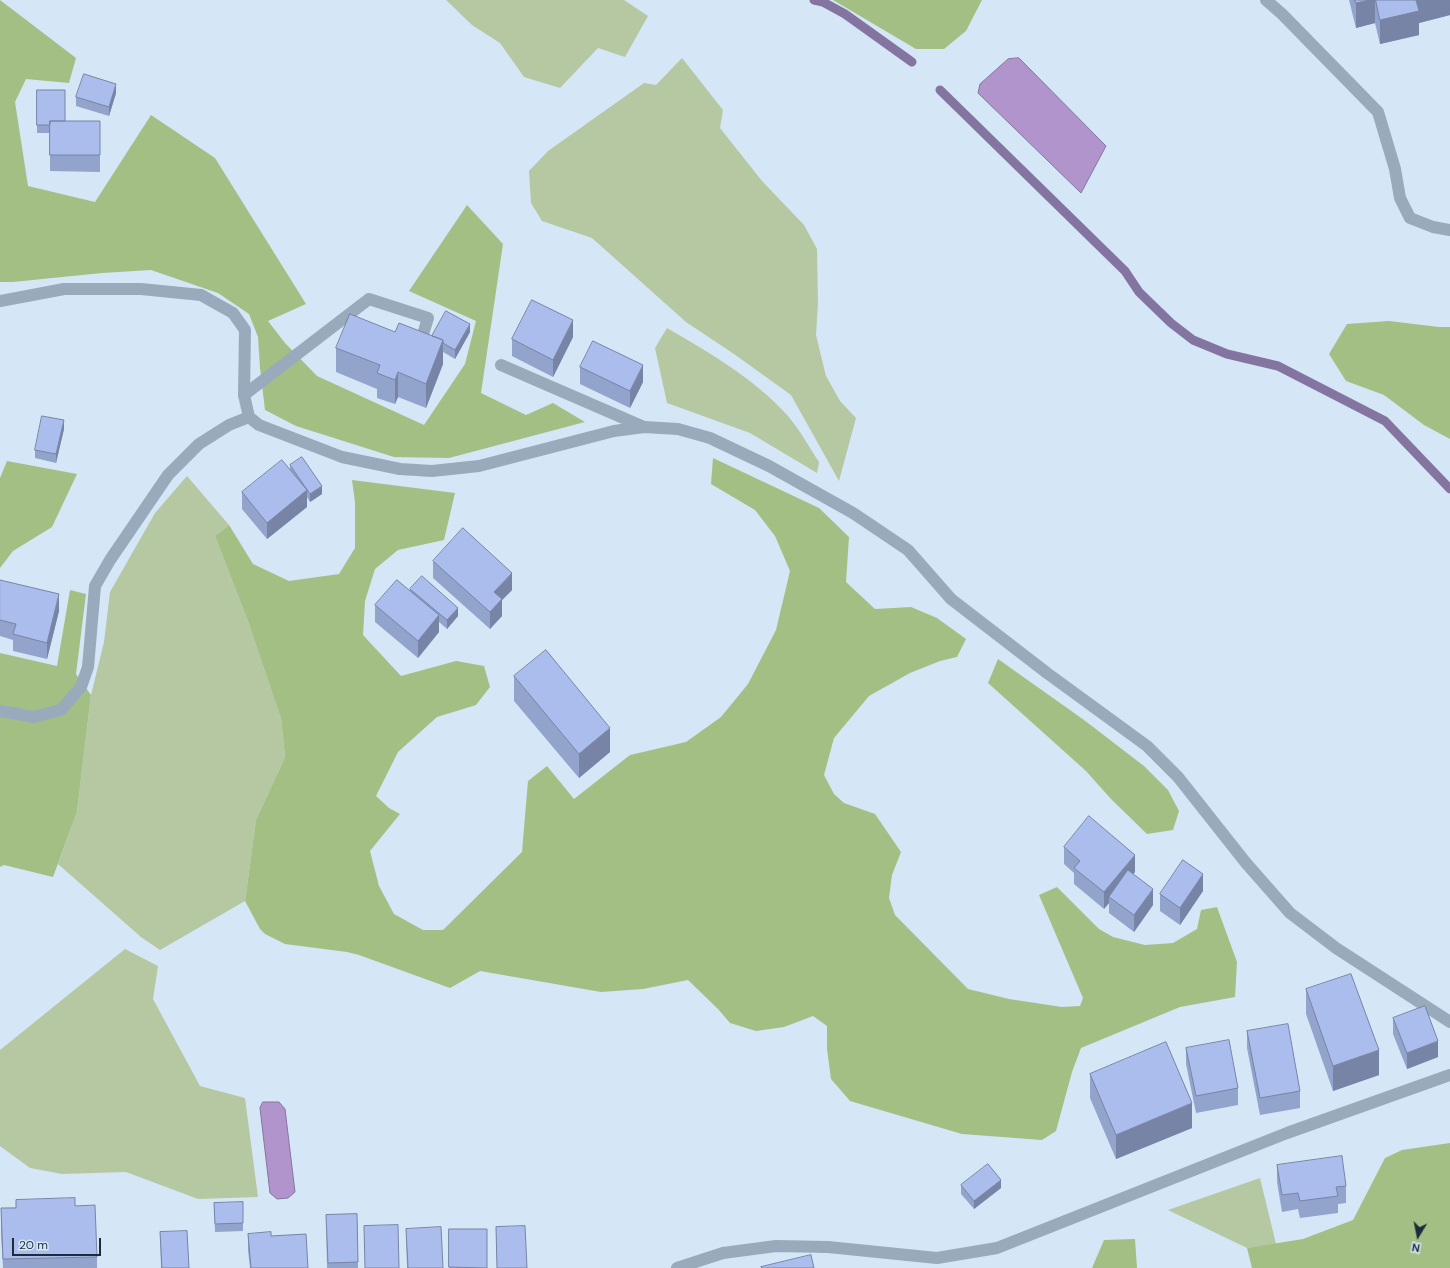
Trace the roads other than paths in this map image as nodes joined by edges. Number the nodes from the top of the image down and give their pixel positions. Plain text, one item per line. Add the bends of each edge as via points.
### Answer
1 (1266, 0) edge
2 (1450, 230) edge
3 (0, 300) edge
4 (421, 342) edge
5 (501, 365) dead end
6 (244, 395) junction
7 (249, 416) junction
8 (644, 427) junction
9 (0, 711) edge
10 (1450, 1022) edge
11 (1450, 1076) edge
12 (677, 1268) edge

1 - 2 street via 1378,112 1400,198 1410,218 1433,227
3 - 6 street via 64,289 141,289 201,295 233,313 245,330
4 - 6 street via 428,318 370,299
5 - 8 street
6 - 7 street
7 - 8 street via 259,425 342,457 400,469 432,471 479,466 614,431
7 - 9 street via 199,444 168,475 110,560 95,586 88,666 81,687 61,710 34,717
8 - 10 street via 678,429 710,438 769,466 853,512 908,550 951,599 1147,746 1178,777 1246,863 1290,913 1336,948
11 - 12 street via 1287,1133 997,1248 937,1258 828,1247 776,1246 723,1253

